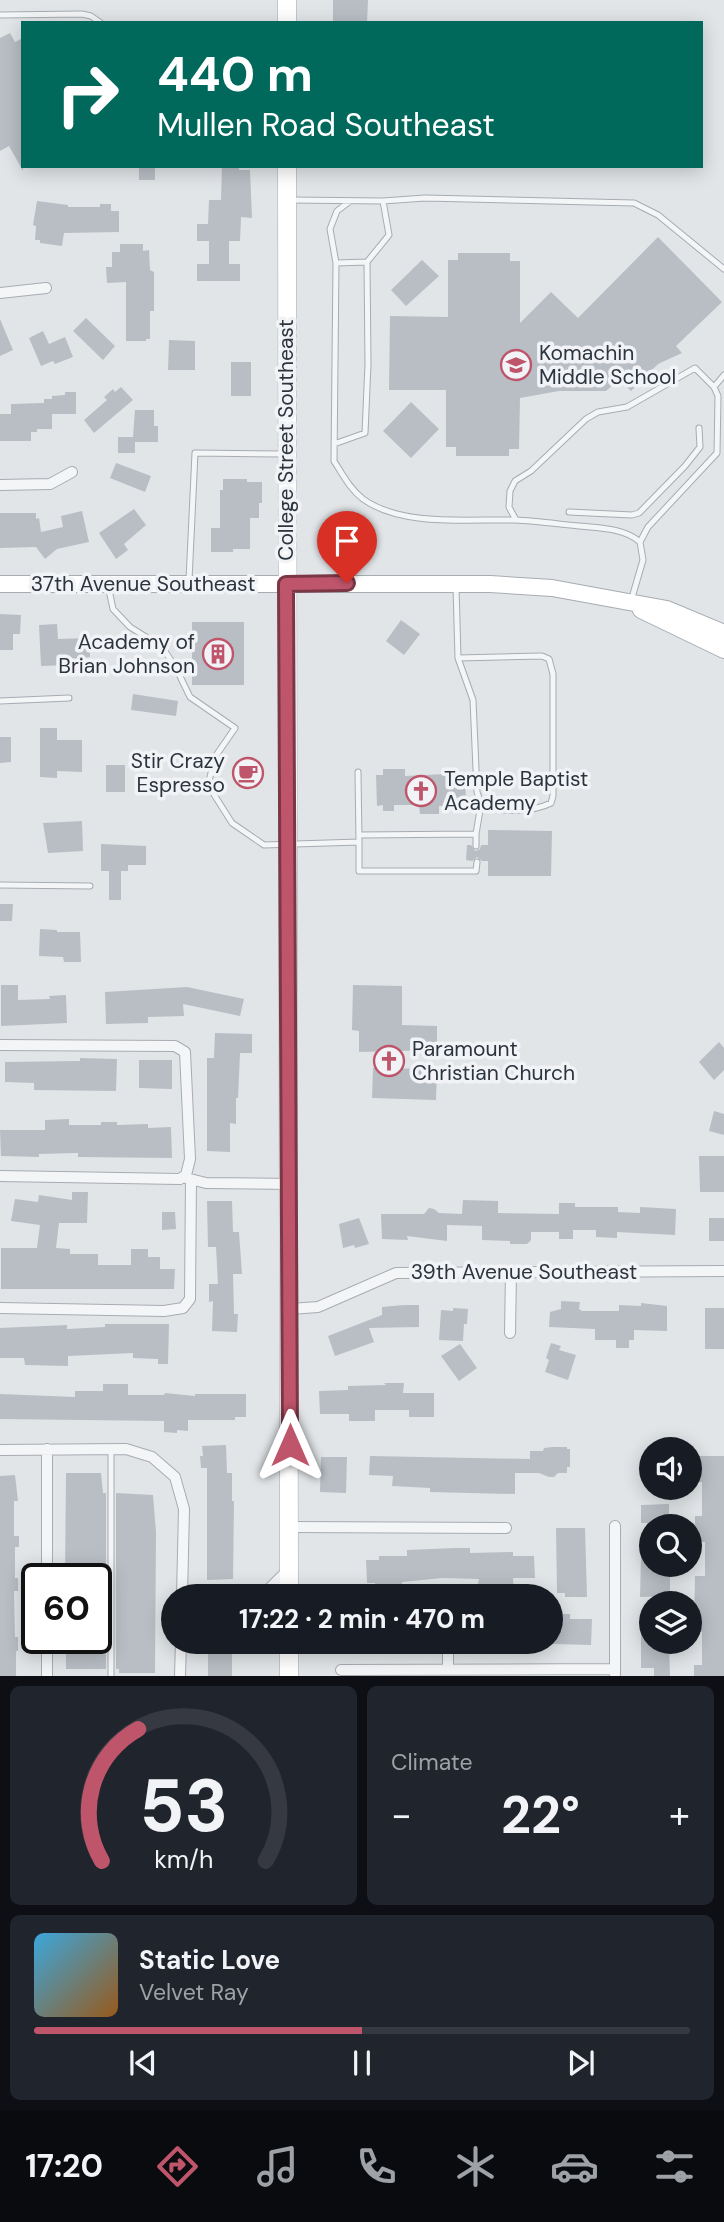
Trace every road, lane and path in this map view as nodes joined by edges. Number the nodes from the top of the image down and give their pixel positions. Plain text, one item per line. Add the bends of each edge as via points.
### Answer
1 (287, 0) edge
2 (0, 15) edge
3 (98, 21) edge
4 (287, 21) edge
5 (287, 168) edge
6 (287, 200) junction
7 (383, 201) junction
8 (349, 202) junction
9 (336, 262) junction
10 (367, 262) junction
11 (724, 269) edge
12 (46, 288) dead end
13 (0, 293) edge
14 (724, 375) edge
15 (714, 387) junction
16 (699, 428) dead end
17 (334, 444) junction
18 (286, 454) junction
19 (72, 472) dead end
20 (0, 485) edge
21 (569, 512) dead end
22 (516, 520) junction
23 (640, 541) junction
24 (0, 584) edge
25 (108, 584) junction
26 (188, 584) junction
27 (286, 584) junction
28 (456, 584) junction
29 (630, 604) junction
30 (724, 633) edge
31 (724, 650) edge
32 (458, 658) junction
33 (69, 698) dead end
34 (0, 701) edge
35 (358, 772) dead end
36 (481, 804) junction
37 (476, 834) junction
38 (359, 839) junction
39 (288, 844) junction
40 (476, 846) dead end
41 (477, 862) dead end
42 (0, 885) edge
43 (90, 886) dead end
44 (0, 1045) edge
45 (0, 1176) edge
46 (187, 1178) junction
47 (290, 1184) junction
48 (511, 1272) junction
49 (724, 1272) edge
50 (0, 1308) edge
51 (290, 1309) junction
52 (510, 1333) dead end
53 (111, 1449) junction
54 (0, 1450) edge
55 (47, 1450) junction
56 (615, 1526) dead end
57 (290, 1527) junction
58 (506, 1528) dead end
59 (47, 1563) edge
60 (289, 1569) junction
61 (182, 1584) edge
62 (274, 1584) edge
63 (289, 1584) edge
64 (47, 1654) edge
65 (181, 1654) edge
66 (289, 1654) edge
67 (448, 1654) edge
68 (448, 1669) junction
69 (341, 1670) dead end
70 (615, 1673) edge
71 (47, 1676) edge
72 (111, 1676) edge
73 (180, 1676) edge
74 (289, 1676) edge

1 - 4 main road
2 - 3 lane via 82,15
5 - 6 main road, College Street Southeast
6 - 8 lane
6 - 18 main road, College Street Southeast
7 - 8 lane
7 - 10 lane via 389,235
7 - 11 lane via 634,203 658,215
8 - 9 lane via 337,211 330,229
9 - 10 lane
9 - 17 lane
10 - 17 lane via 365,433
12 - 13 street
14 - 15 lane
15 - 22 lane via 695,368 628,407 598,411 586,419 515,481 509,507
15 - 23 lane via 718,453
16 - 21 lane via 700,447 639,513
17 - 22 lane via 334,461 351,488 381,508 408,517
18 - 26 lane via 195,453
18 - 27 main road, College Street Southeast
19 - 20 street via 50,484
22 - 23 lane via 606,528
23 - 29 lane via 643,560
24 - 25 street, 37th Avenue Southeast
25 - 26 street, 37th Avenue Southeast
25 - 39 lane via 113,609 130,627 162,647 190,697 235,729 215,757 208,785 232,823 264,845
26 - 27 street, 37th Avenue Southeast
27 - 28 street, 37th Avenue Southeast
27 - 39 main road, College Street Southeast
28 - 29 street, 37th Avenue Southeast via 552,588
28 - 32 lane
29 - 30 street via 667,609
29 - 31 street
32 - 36 lane via 473,700
32 - 36 lane via 542,656 552,666 551,803 540,809 491,809
33 - 34 lane
35 - 38 lane
36 - 37 lane
37 - 38 lane
37 - 40 lane
38 - 39 lane
38 - 41 lane via 359,871 476,871
39 - 47 main road, College Street Southeast
42 - 43 lane
44 - 46 street via 175,1046 185,1052
45 - 46 street
46 - 47 street via 206,1183
46 - 50 street via 190,1299 183,1308
47 - 51 main road, College Street Southeast
48 - 49 street, 39th Avenue Southeast
48 - 51 street, 39th Avenue Southeast via 396,1273 318,1307
48 - 52 street
51 - 57 main road, College Street Southeast
53 - 55 street
53 - 61 street via 152,1457 174,1477 184,1509
53 - 72 lane
54 - 55 street
55 - 59 street
56 - 70 street
57 - 58 street
57 - 60 main road, College Street Southeast
60 - 62 street
60 - 63 main road, College Street Southeast
64 - 71 street
65 - 73 street
66 - 74 main road
67 - 68 street
68 - 69 street
68 - 70 street

